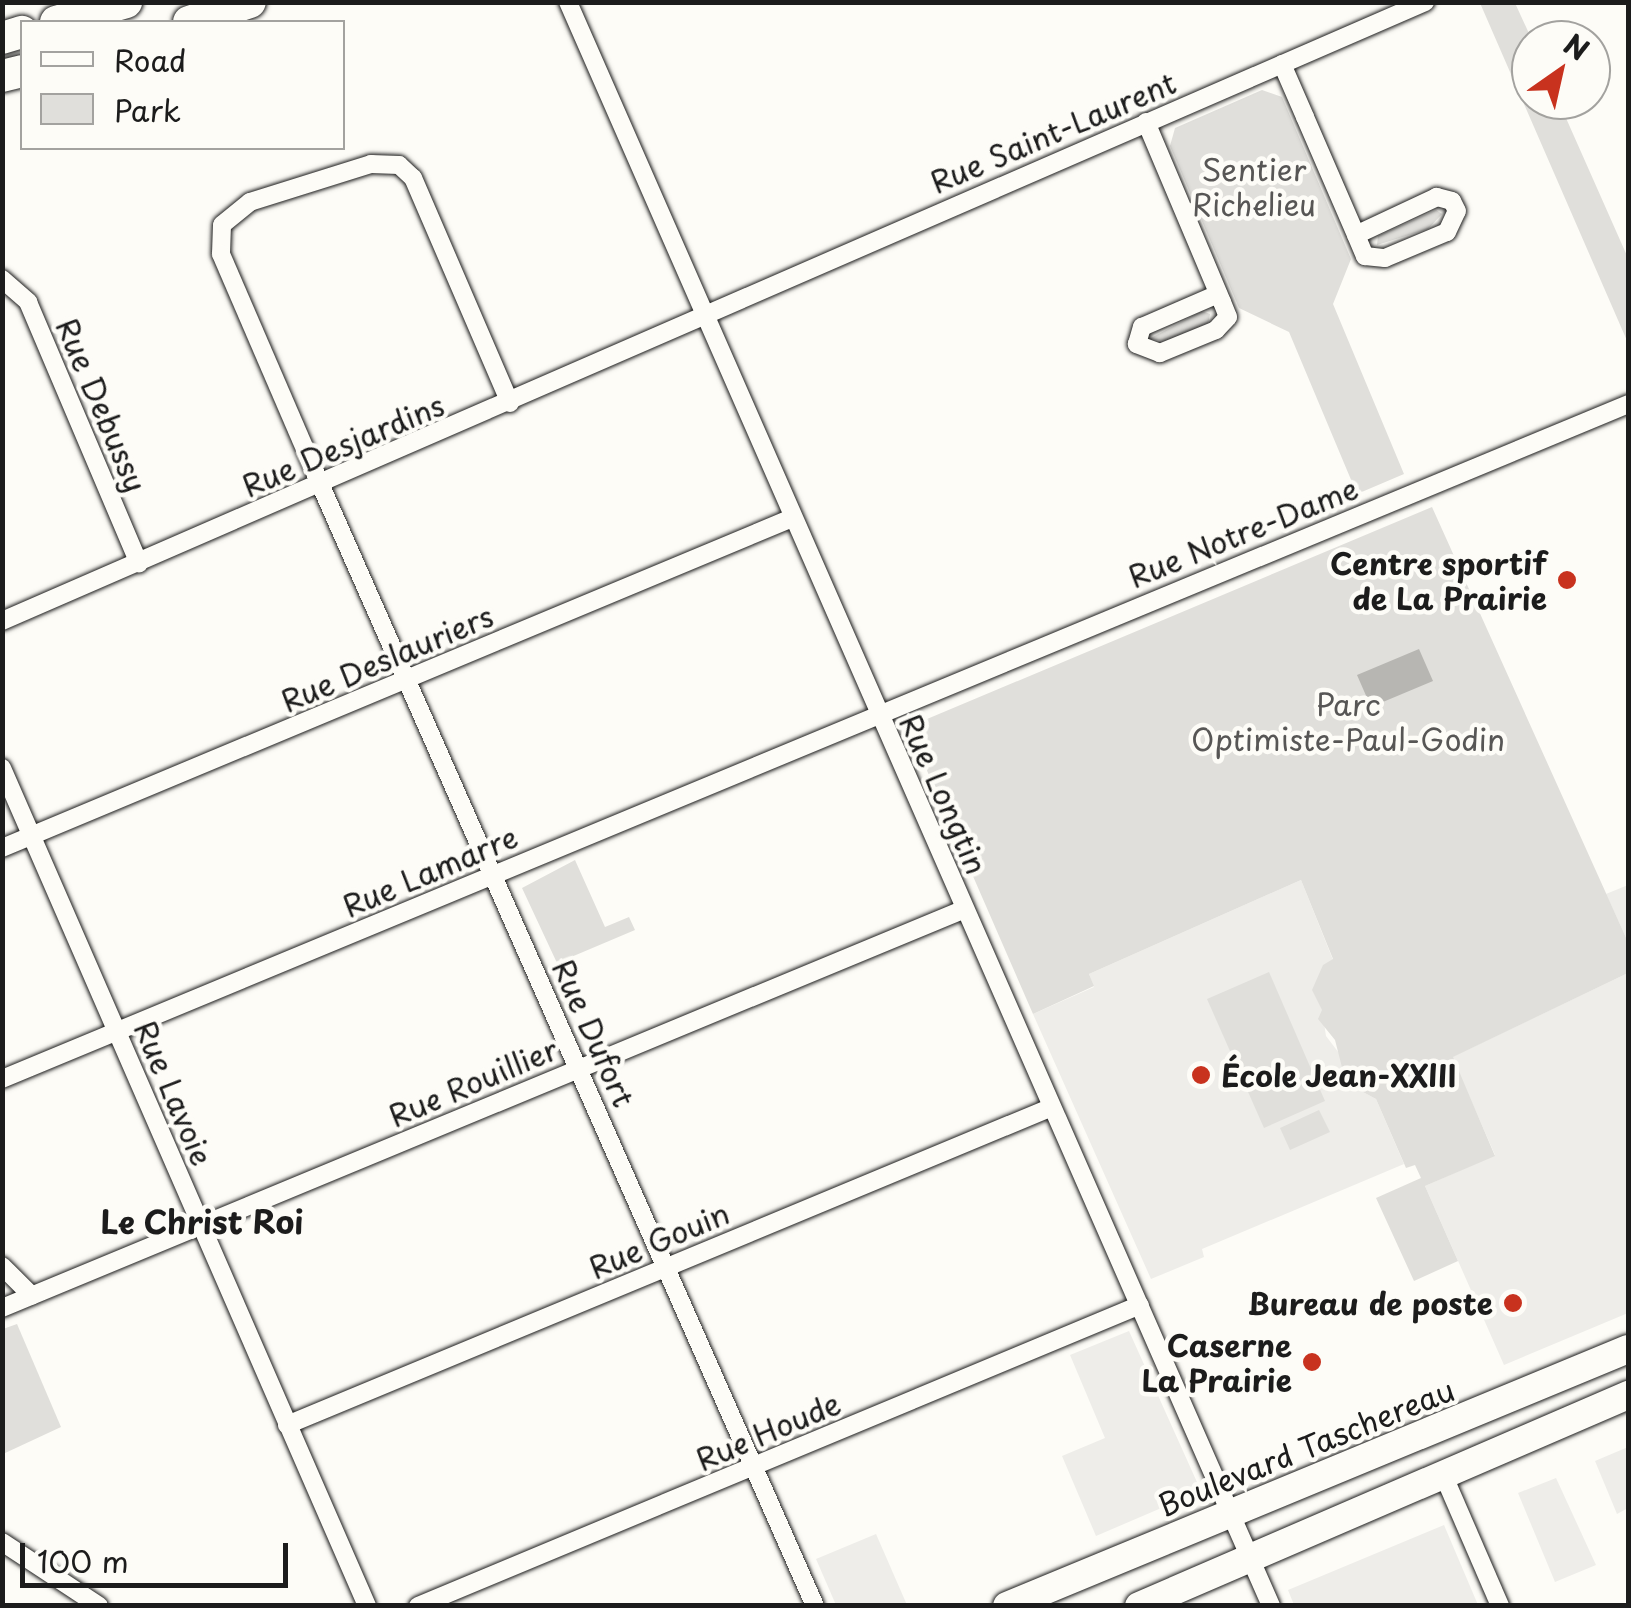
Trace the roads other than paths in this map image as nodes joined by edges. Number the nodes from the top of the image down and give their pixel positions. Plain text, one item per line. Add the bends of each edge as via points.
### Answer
1 (126, 2) edge
2 (250, 2) edge
3 (568, 2) edge
4 (1425, 2) edge
5 (63, 20) edge
6 (195, 20) edge
7 (1282, 64) junction
8 (1146, 122) junction
9 (1356, 235) junction
10 (2, 279) edge
11 (1218, 294) junction
12 (705, 318) junction
13 (510, 403) junction
14 (1628, 404) edge
15 (322, 484) junction
16 (792, 518) junction
17 (139, 563) junction
18 (2, 621) edge
19 (410, 678) junction
20 (879, 714) junction
21 (2, 768) edge
22 (32, 835) junction
23 (2, 848) edge
24 (494, 874) junction
25 (964, 909) junction
26 (118, 1030) junction
27 (579, 1068) junction
28 (2, 1078) edge
29 (1052, 1107) junction
30 (200, 1225) junction
31 (2, 1266) edge
32 (667, 1266) junction
33 (32, 1296) junction
34 (1140, 1305) junction
35 (2, 1308) edge
36 (1628, 1349) edge
37 (1628, 1395) edge
38 (287, 1425) junction
39 (754, 1467) junction
40 (1443, 1474) junction
41 (1231, 1513) junction
42 (2, 1542) edge
43 (1250, 1557) junction
44 (1042, 1599) edge
45 (100, 1606) edge
46 (367, 1606) edge
47 (418, 1606) edge
48 (815, 1606) edge
49 (1007, 1606) edge
50 (1139, 1606) edge
51 (1271, 1606) edge
52 (1500, 1606) edge

1 - 5 highway
2 - 6 highway
3 - 12 street, Rue Longtin
4 - 7 street, Rue Saint-Laurent
7 - 8 street, Rue Saint-Laurent
7 - 9 street
8 - 11 street
8 - 12 street, Rue Saint-Laurent
9 - 9 street via 1369,259 1386,258 1446,232 1457,211 1437,197
10 - 17 street, Rue Debussy via 28,302
11 - 11 street via 1228,317 1222,327 1160,353 1137,344 1142,327
12 - 13 street, Rue Desjardins
12 - 16 street, Rue Longtin
13 - 15 street, Rue Desjardins
13 - 15 street, Rue Dufort via 407,171 390,162 371,164 239,207 218,234 221,254
14 - 20 street, Rue Notre-Dame
15 - 17 street, Rue Desjardins
15 - 19 street, Rue Dufort
16 - 19 street, Rue Deslauriers
16 - 20 street, Rue Longtin
17 - 18 street, Rue Desjardins
19 - 22 street, Rue Deslauriers
19 - 24 street, Rue Dufort
20 - 24 street, Rue Lamarre
20 - 25 street, Rue Longtin
21 - 22 street, Rue Lavoie
22 - 23 street, Rue Deslauriers
22 - 26 street, Rue Lavoie
24 - 26 street, Rue Lamarre
24 - 27 street, Rue Dufort
25 - 27 street, Rue Rouillier
25 - 29 street, Rue Longtin
26 - 28 street, Rue Lamarre
26 - 30 street, Rue Lavoie
27 - 30 street, Rue Rouillier
27 - 32 street, Rue Dufort
29 - 32 street, Rue Gouin
29 - 34 street, Rue Longtin
30 - 33 street, Rue Rouillier
30 - 38 street, Rue Lavoie
31 - 33 street
32 - 38 street, Rue Gouin
32 - 39 street, Rue Dufort
33 - 35 street, Rue Rouillier
34 - 39 street, Rue Houde
34 - 41 street, Rue Longtin
36 - 41 main road, Boulevard Taschereau
37 - 40 main road
38 - 46 street, Rue Lavoie
39 - 47 street, Rue Houde
39 - 48 street, Rue Dufort
40 - 43 main road
40 - 52 street
41 - 43 street, Rue Longtin
41 - 44 main road, Boulevard Taschereau
42 - 45 street
43 - 50 main road
43 - 51 street, Rue Longtin
44 - 49 main road, Boulevard Taschereau

